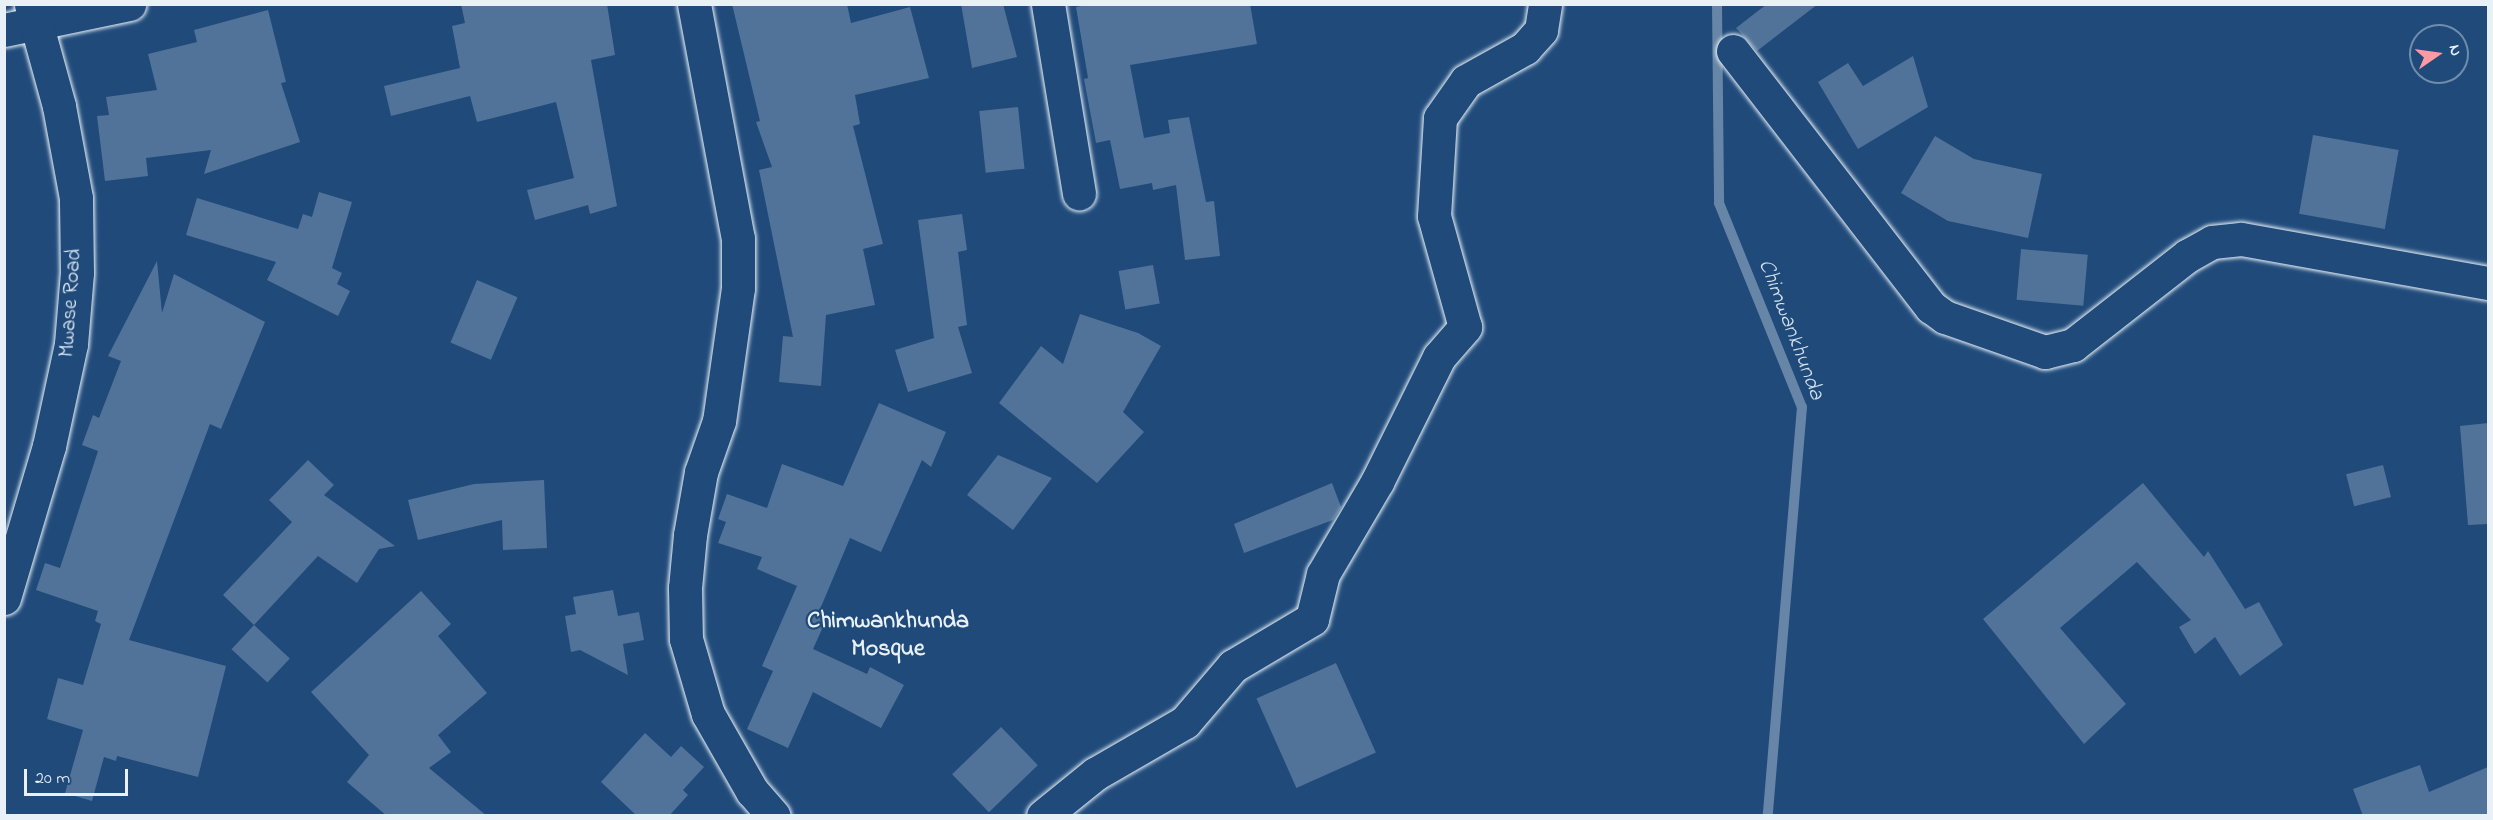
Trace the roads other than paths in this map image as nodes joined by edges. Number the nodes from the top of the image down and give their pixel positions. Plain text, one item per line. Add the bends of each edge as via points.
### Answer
1 (129, 4) edge
2 (694, 4) edge
3 (1048, 4) edge
4 (1545, 4) edge
5 (24, 19) edge
6 (1732, 51) dead end
7 (1079, 194) dead end
8 (2488, 283) edge
9 (4, 598) edge
10 (774, 816) edge
11 (1043, 816) edge

1 - 5 street
2 - 10 street via 738,238 738,288 719,421 701,472 690,536 686,639 708,714 752,791
3 - 7 street
4 - 11 street via 1541,30 1525,48 1466,81 1440,118 1434,216 1465,327 1439,357 1377,482 1323,574 1312,619 1233,666 1185,722 1095,774
5 - 9 street, Mwase Road via 59,106 76,198 77,273 71,344 49,446
6 - 8 street via 1931,308 1945,318 2045,352 2073,345 2187,256 2212,242 2241,240

